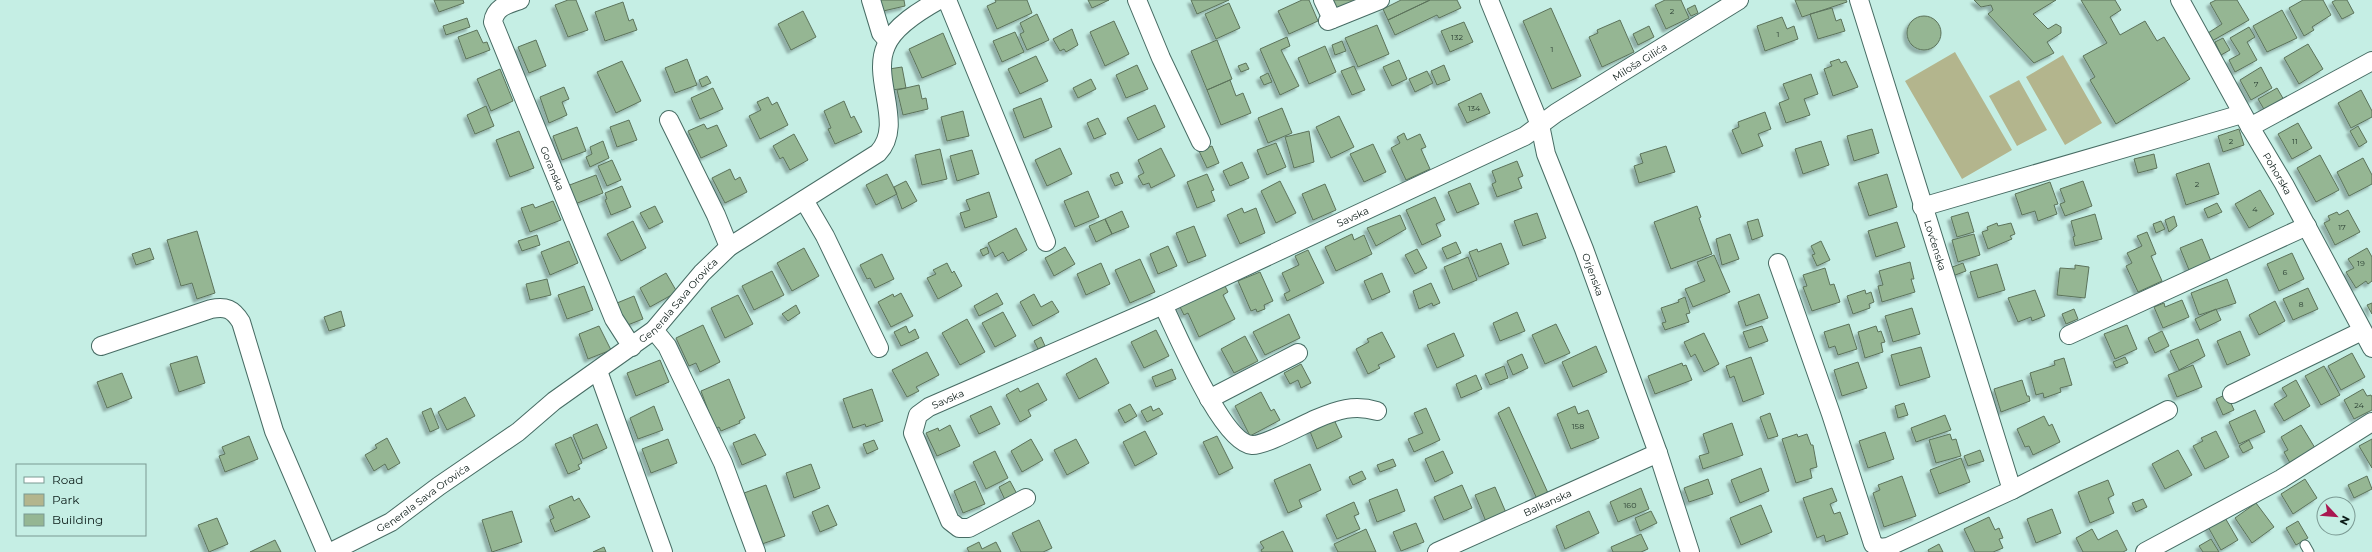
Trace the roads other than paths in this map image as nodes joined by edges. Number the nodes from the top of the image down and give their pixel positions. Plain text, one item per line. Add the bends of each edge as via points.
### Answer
1 (520, 0) edge
2 (871, 0) edge
3 (939, 0) edge
4 (947, 0) edge
5 (1137, 0) edge
6 (1323, 0) edge
7 (1380, 0) edge
8 (1489, 0) edge
9 (1739, 0) edge
10 (1859, 0) edge
11 (2180, 0) edge
12 (888, 41) junction
13 (2372, 61) edge
14 (669, 120) dead end
15 (2246, 120) junction
16 (1540, 125) junction
17 (1201, 142) dead end
18 (804, 200) junction
19 (1922, 207) junction
20 (2307, 226) junction
21 (1046, 242) dead end
22 (729, 247) junction
23 (1778, 263) dead end
24 (1163, 305) junction
25 (654, 330) junction
26 (2362, 330) junction
27 (2069, 334) dead end
28 (100, 346) dead end
29 (632, 348) junction
30 (879, 348) dead end
31 (2372, 348) edge
32 (1298, 353) dead end
33 (598, 371) junction
34 (2232, 394) dead end
35 (1209, 399) junction
36 (2168, 410) dead end
37 (1377, 411) dead end
38 (2372, 422) edge
39 (1658, 453) junction
40 (2012, 490) junction
41 (1026, 498) dead end
42 (326, 552) edge
43 (331, 552) edge
44 (663, 552) edge
45 (756, 552) edge
46 (1437, 552) edge
47 (1690, 552) edge
48 (2145, 552) edge

1 - 29 street, Goranska via 496,12 495,27 614,319
2 - 12 street via 881,33
3 - 12 street via 916,15
4 - 21 street
5 - 17 street
6 - 7 street via 1330,20
8 - 16 street, Orjenska
9 - 16 street, Miloša Gilića
10 - 19 street, Lovćenska
11 - 15 street, Pohorska
12 - 18 street, Generala Sava Orovića via 883,61 888,124 886,141 878,153
13 - 15 street
14 - 22 street
15 - 19 street
15 - 20 street, Pohorska
16 - 24 street, Savska via 1525,136
16 - 39 street, Orjenska via 1546,154 1584,249
18 - 22 street, Generala Sava Orovića
18 - 30 street
19 - 40 street, Lovćenska
20 - 26 street, Pohorska
20 - 27 street
22 - 25 street, Generala Sava Orovića via 702,273
23 - 40 street via 1873,544 1880,548 1888,547
24 - 35 street
24 - 41 street, Savska via 929,407 918,415 912,433 950,521 955,526 968,528
25 - 29 street, Generala Sava Orovića
25 - 45 street via 667,346 723,463
26 - 31 street, Pohorska
26 - 34 street
28 - 42 street via 210,309 223,307 234,311 241,322 274,430
29 - 33 street, Generala Sava Orovića
32 - 35 street
33 - 43 street, Generala Sava Orovića via 392,522
33 - 44 street
35 - 37 street via 1232,434 1251,445 1260,445 1337,410 1355,407
36 - 40 street
38 - 48 street via 2281,479
39 - 46 street, Balkanska
39 - 47 street, Orjenska

